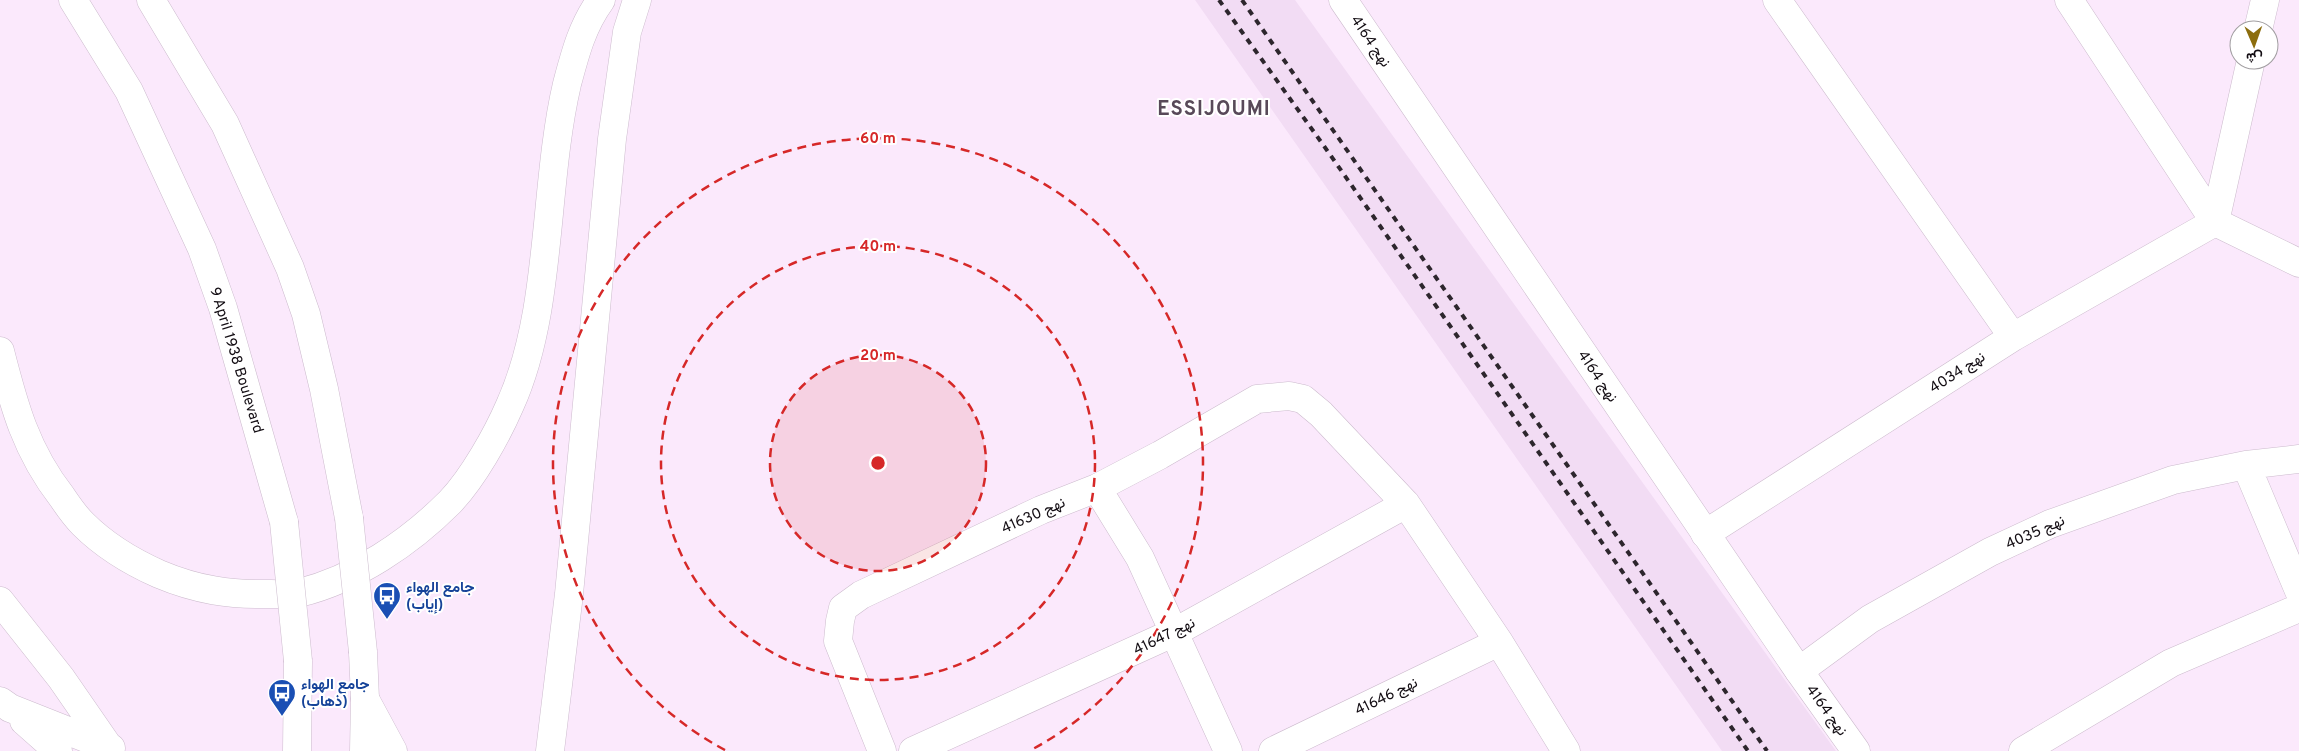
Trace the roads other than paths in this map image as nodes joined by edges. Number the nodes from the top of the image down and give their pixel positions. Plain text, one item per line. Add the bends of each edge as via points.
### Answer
1 (72, 0) edge
2 (151, 0) edge
3 (601, 0) edge
4 (637, 0) edge
5 (1343, 0) edge
6 (1777, 0) edge
7 (2069, 0) edge
8 (2265, 0) edge
9 (2260, 20) edge
10 (2249, 70) edge
11 (2215, 222) junction
12 (2299, 263) edge
13 (2013, 337) junction
14 (0, 351) edge
15 (2299, 459) edge
16 (2246, 465) junction
17 (1097, 488) junction
18 (1406, 504) junction
19 (1705, 534) junction
20 (2299, 591) edge
21 (0, 601) edge
22 (2299, 608) edge
23 (1175, 632) junction
24 (1499, 642) junction
25 (1799, 671) junction
26 (365, 699) junction
27 (5, 705) edge
28 (112, 749) edge
29 (58, 751) edge
30 (297, 751) edge
31 (364, 751) edge
32 (393, 751) edge
33 (550, 751) edge
34 (882, 751) edge
35 (913, 751) edge
36 (1228, 751) edge
37 (1273, 751) edge
38 (1566, 751) edge
39 (1856, 751) edge
40 (2023, 751) edge

1 - 30 street, 9 April 1938 Boulevard, bridge via 129,91 202,249 223,308 284,522 298,661
2 - 26 street, bridge via 225,124 290,268 306,314 349,518
3 - 14 street via 590,15 576,49 560,115 540,284 528,351 511,404 483,458 451,501 394,548 347,577 297,594 215,592 140,565 103,541 81,523 45,475 24,434
4 - 33 street via 627,32 612,139 569,594
5 - 19 street, نهج 4164
6 - 13 street
7 - 11 street
8 - 9 street
10 - 11 street
11 - 12 street
11 - 13 street, نهج 4034
13 - 19 street, نهج 4034
15 - 16 street, نهج 4035
16 - 20 street
16 - 25 street, نهج 4035 via 2173,480 2050,524 1990,552 1870,619
17 - 18 street, نهج 41630 via 1257,398 1289,396 1303,399 1320,414
17 - 23 street via 1140,558
17 - 34 street, نهج 41630 via 1041,510 888,582 861,595 844,608 838,641
18 - 23 street, نهج 41647
18 - 24 street, نهج 41630
19 - 25 street, نهج 4164
21 - 28 street
22 - 40 street via 2171,663
23 - 35 street, نهج 41647
23 - 36 street
24 - 37 street, نهج 41646
24 - 38 street, نهج 41630
25 - 39 street, نهج 4164
26 - 31 street
26 - 32 street
27 - 28 street
27 - 29 street

